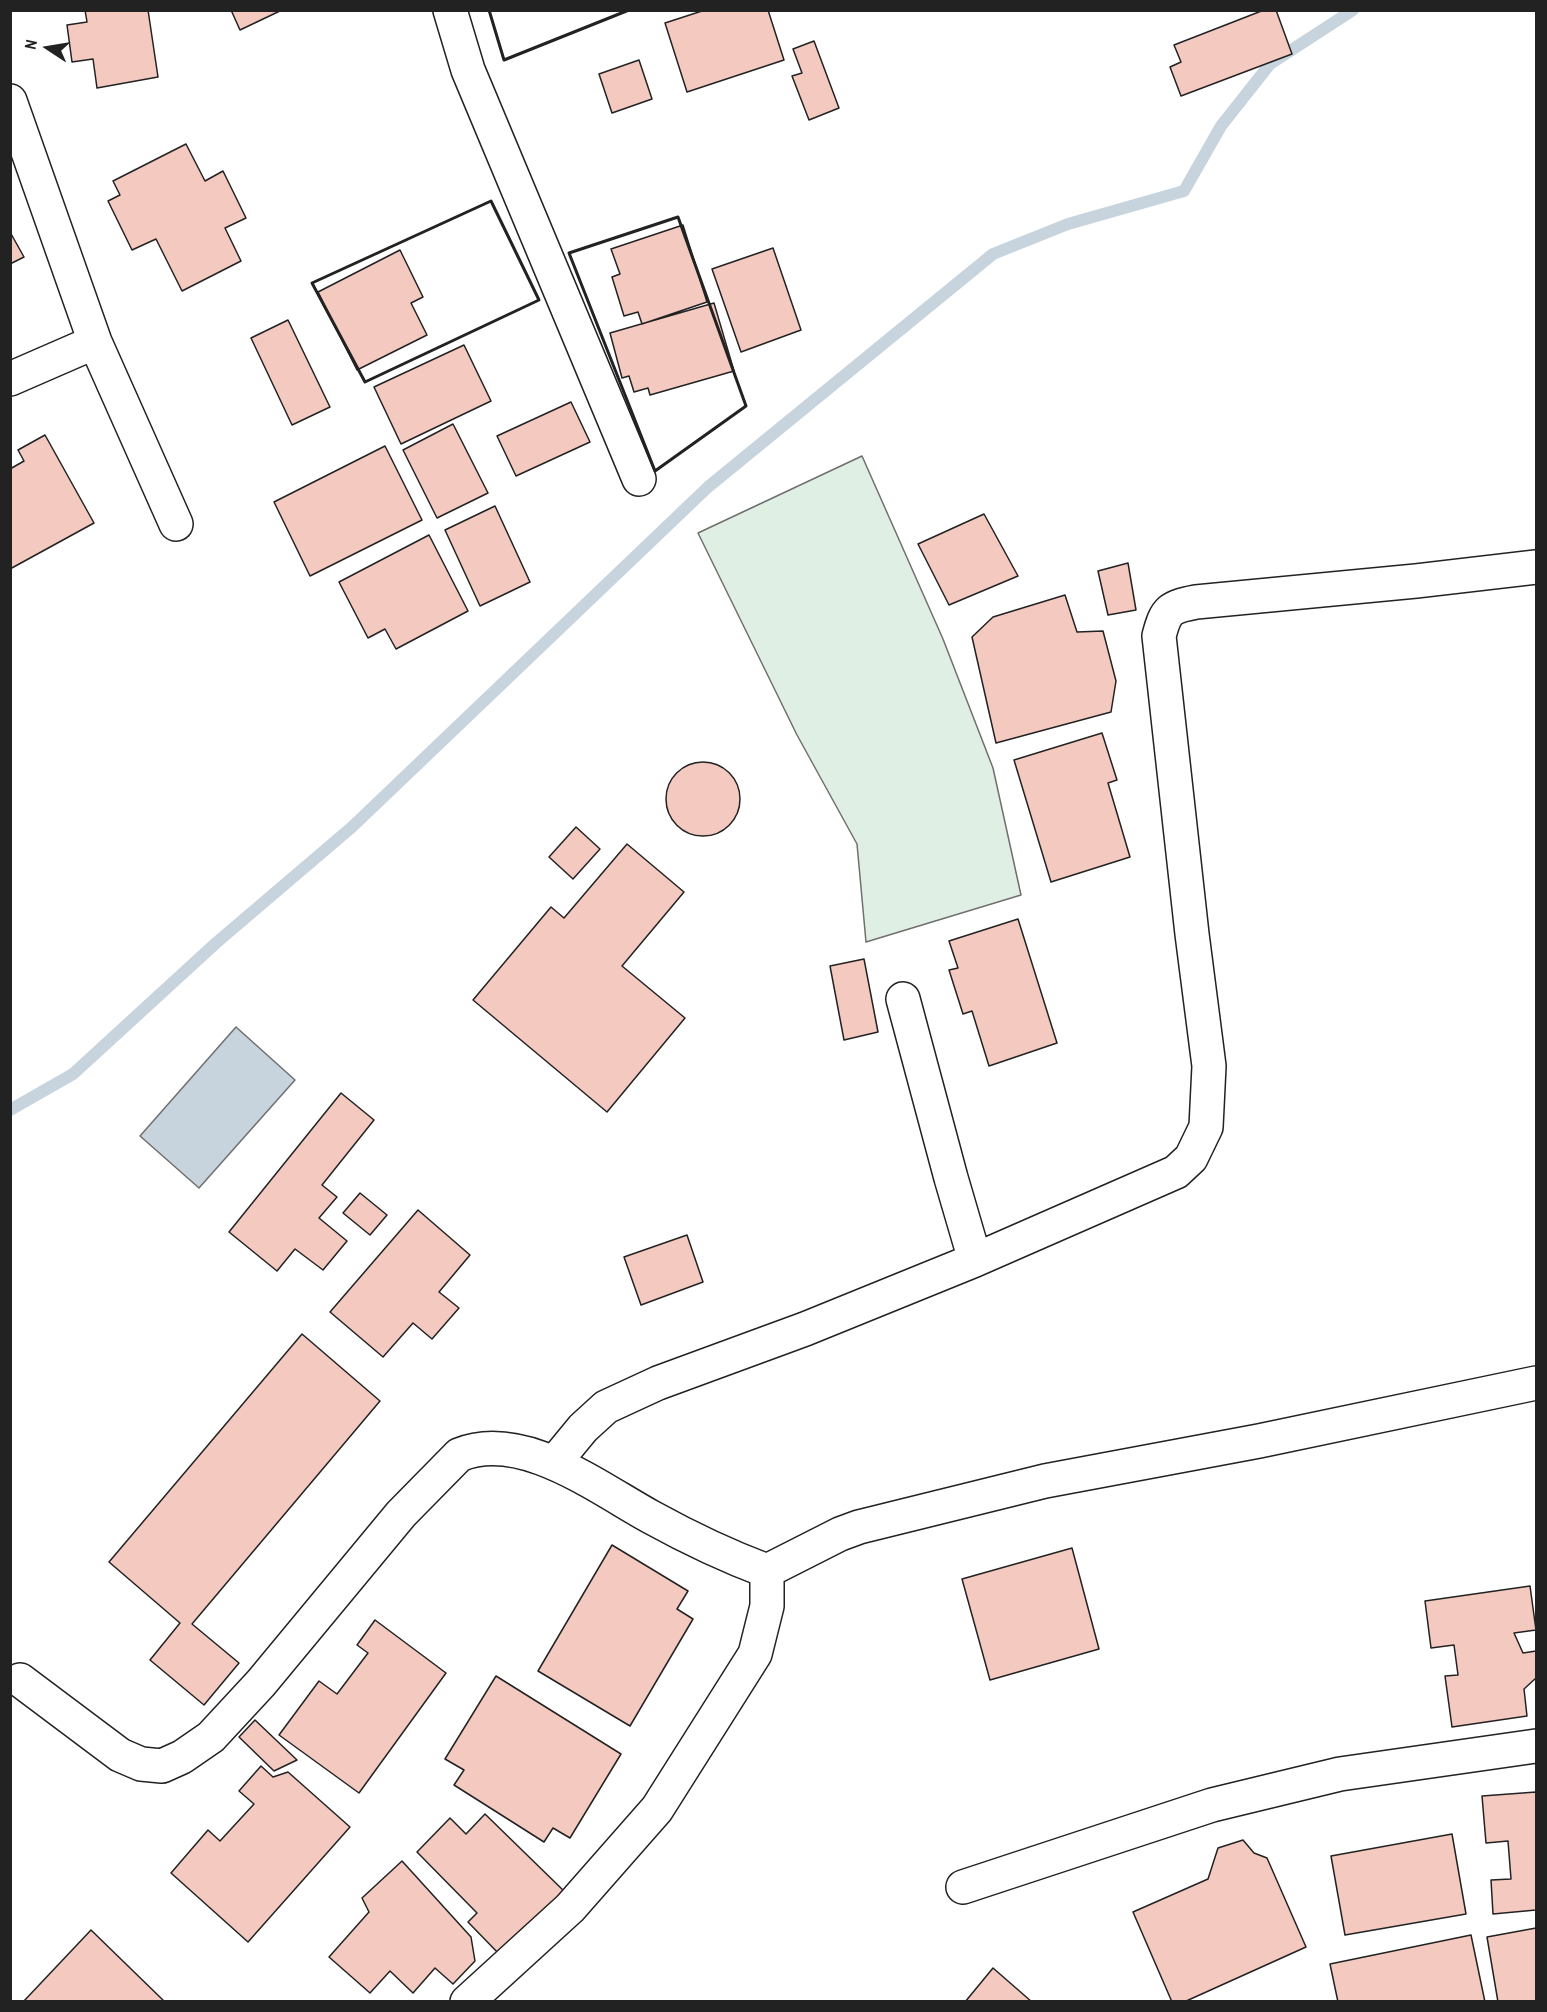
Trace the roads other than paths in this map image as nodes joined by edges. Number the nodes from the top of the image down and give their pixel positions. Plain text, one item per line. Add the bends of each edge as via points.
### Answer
1 (450, 10) edge
2 (10, 101) edge
3 (95, 342) junction
4 (10, 379) edge
5 (639, 478) dead end
6 (176, 524) dead end
7 (1536, 567) edge
8 (903, 999) dead end
9 (975, 1260) junction
10 (1536, 1383) edge
11 (555, 1462) junction
12 (767, 1571) junction
13 (20, 1680) dead end
14 (1536, 1746) edge
15 (963, 1887) dead end
16 (467, 2001) edge

1 - 5 street via 468,70
2 - 3 street
3 - 4 street
3 - 6 street
7 - 9 street via 1196,602 1173,607 1164,617 1159,636 1209,1066 1206,1126 1191,1158 1176,1172
8 - 9 street
9 - 11 street via 658,1383 606,1407
10 - 12 street via 1045,1481 859,1527
11 - 12 street via 723,1555
11 - 13 street via 494,1448 459,1455 401,1514 261,1683 211,1737 162,1766 141,1764 120,1755
12 - 16 street via 767,1606 755,1654 657,1809 570,1908
14 - 15 street via 1305,1782 1212,1805

